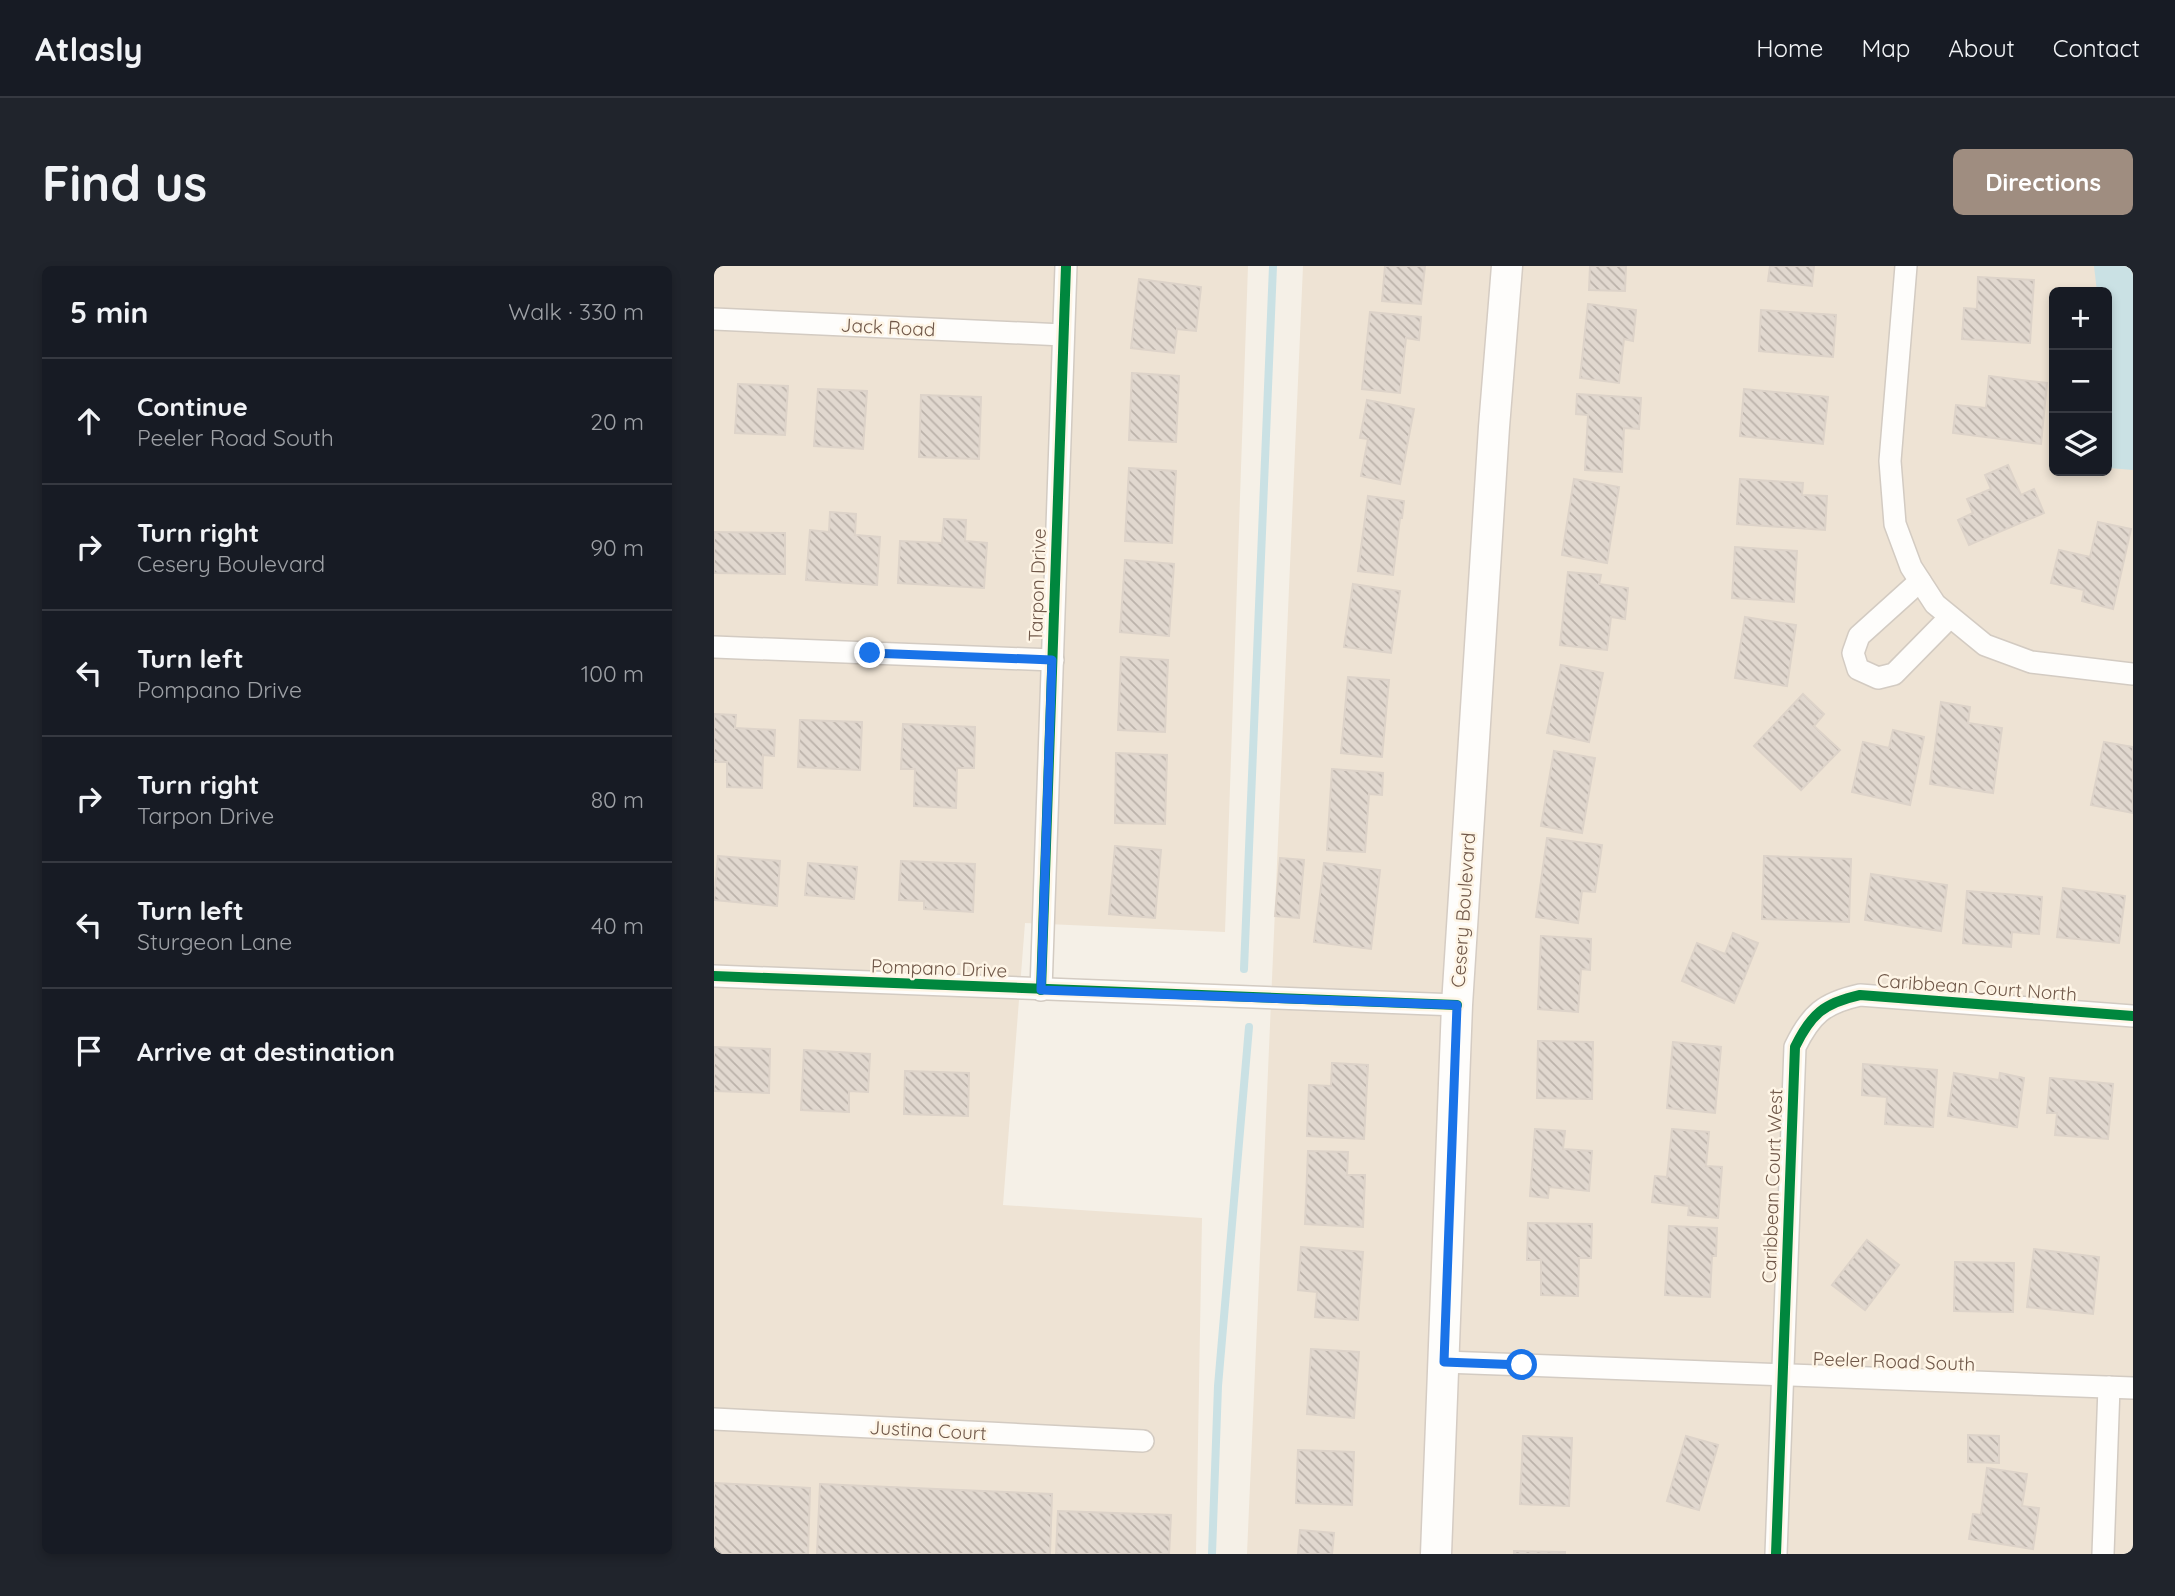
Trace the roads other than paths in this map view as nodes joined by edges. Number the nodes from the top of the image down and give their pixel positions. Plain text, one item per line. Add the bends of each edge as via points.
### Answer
1 (1066, 266) edge
2 (1507, 266) edge
3 (1906, 266) edge
4 (714, 319) edge
5 (1063, 335) junction
6 (1920, 581) junction
7 (1943, 610) junction
8 (714, 647) edge
9 (1052, 660) junction
10 (2133, 674) edge
11 (714, 976) edge
12 (1041, 990) junction
13 (1457, 1005) junction
14 (1822, 1009) joint
15 (2133, 1016) edge
16 (1444, 1362) junction
17 (1783, 1374) junction
18 (2109, 1387) junction
19 (2133, 1388) edge
20 (714, 1419) edge
21 (1143, 1441) dead end
22 (1436, 1554) edge
23 (1776, 1554) edge
24 (2103, 1554) edge

1 - 5 street, Tarpon Drive
2 - 13 main road, Cesery Boulevard
3 - 6 street via 1890,461 1895,524
4 - 5 street, Jack Road
5 - 9 street, Tarpon Drive
6 - 7 street
6 - 7 street via 1859,636 1853,653 1858,669 1878,678 1894,674
7 - 10 street via 1985,645 2031,662
8 - 9 street
9 - 12 street, Tarpon Drive
11 - 12 street, Pompano Drive
12 - 13 street, Pompano Drive
13 - 16 main road, Cesery Boulevard
14 - 15 street, Caribbean Court North via 1860,995
14 - 17 street, Caribbean Court West via 1806,1024 1795,1047
16 - 17 street, Peeler Road South
16 - 22 main road, Cesery Boulevard
17 - 18 street, Peeler Road South
17 - 23 street, Caribbean Court West
18 - 19 street, Peeler Road South
18 - 24 street
20 - 21 street, Justina Court

